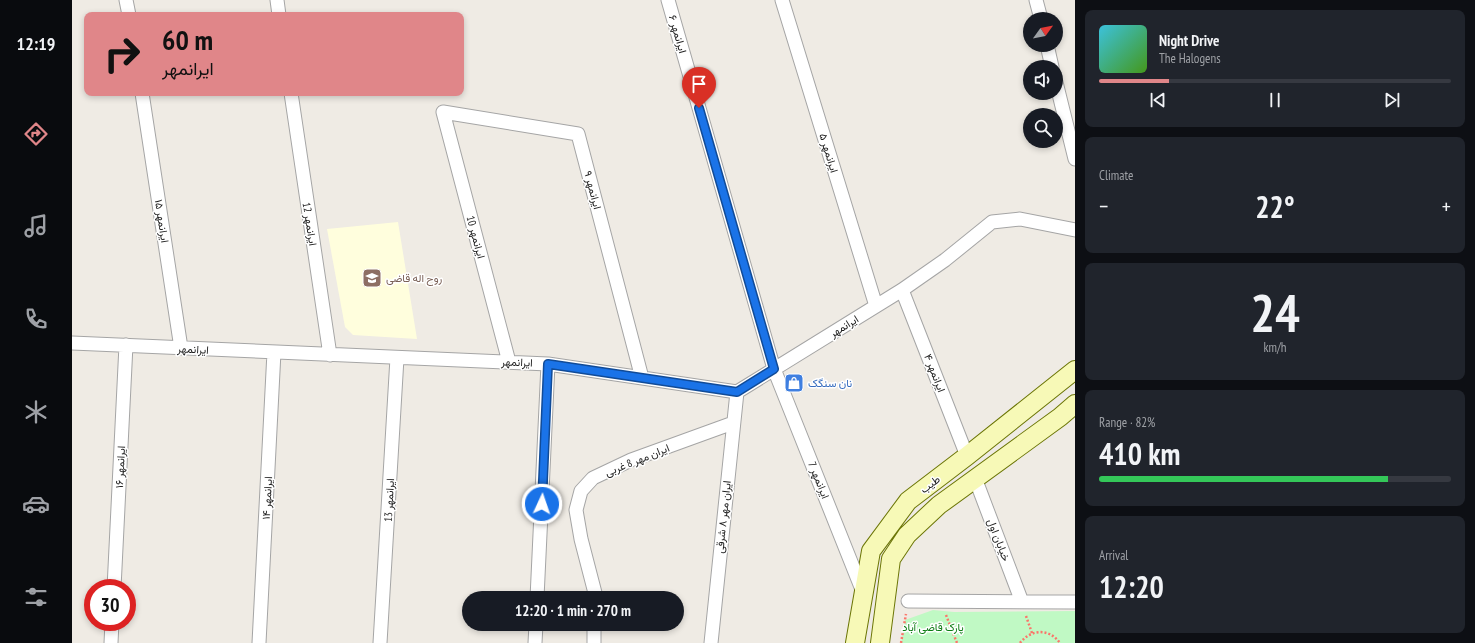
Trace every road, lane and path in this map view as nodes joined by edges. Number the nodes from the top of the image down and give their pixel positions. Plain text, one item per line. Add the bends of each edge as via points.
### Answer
1 (126, 0) edge
2 (277, 0) edge
3 (668, 0) edge
4 (782, 0) edge
5 (1036, 0) edge
6 (128, 12) edge
7 (279, 12) edge
8 (1039, 12) edge
9 (142, 96) edge
10 (291, 96) edge
11 (1060, 100) edge
12 (444, 112) joint
13 (1075, 159) edge
14 (1075, 230) edge
15 (902, 290) junction
16 (876, 306) junction
17 (72, 343) edge
18 (126, 345) junction
19 (181, 348) junction
20 (274, 352) junction
21 (330, 355) junction
22 (397, 358) junction
23 (509, 362) junction
24 (548, 364) junction
25 (774, 369) junction
26 (1075, 370) edge
27 (642, 378) junction
28 (737, 392) junction
29 (1075, 404) edge
30 (733, 423) junction
31 (967, 456) junction
32 (975, 478) junction
33 (114, 579) edge
34 (538, 591) edge
35 (594, 591) edge
36 (863, 592) junction
37 (908, 601) joint
38 (941, 601) junction
39 (1022, 602) junction
40 (1075, 602) edge
41 (112, 631) edge
42 (536, 631) edge
43 (594, 631) edge
44 (111, 643) edge
45 (259, 643) edge
46 (380, 643) edge
47 (535, 643) edge
48 (594, 643) edge
49 (711, 643) edge
50 (855, 643) edge
51 (880, 643) edge
52 (901, 643) edge
53 (956, 643) edge
54 (1020, 643) edge
55 (1060, 643) edge

1 - 6 street
2 - 7 street
3 - 25 street, ایرانمهر ۶
4 - 16 street, ایرانمهر ۵
5 - 8 street
9 - 19 street, ایرانمهر ۱۵
10 - 21 street, ایرانمهر 12
11 - 13 street
12 - 23 street, ایرانمهر 10
12 - 27 street, ایرانمهر ۹ via 578,134
14 - 15 street, ایرانمهر via 1020,219 992,222
15 - 16 street, ایرانمهر
15 - 31 street, ایرانمهر ۴
16 - 25 street, ایرانمهر
17 - 18 street, ایرانمهر
18 - 19 street, ایرانمهر
18 - 33 street, ایرانمهر ۱۶
19 - 20 street, ایرانمهر
20 - 21 street, ایرانمهر
20 - 45 street, ایرانمهر ۱۴
21 - 22 street, ایرانمهر
22 - 23 street, ایرانمهر
22 - 46 street, ایرانمهر 13
23 - 24 street, ایرانمهر
24 - 27 street, ایرانمهر
24 - 34 street
25 - 28 street, ایرانمهر
25 - 36 street, ایرانمهر 7
26 - 31 main road, طیب
27 - 28 street, ایرانمهر
28 - 30 street, ایران مهر ٨ شرقی
29 - 32 main road, طیب
30 - 35 street, ایران مهر 8 غربی via 630,460 593,478 581,491 576,510
30 - 49 street, ایران مهر ٨ شرقی
31 - 36 main road, طیب via 908,501 871,551
32 - 39 street, خیابان اول
32 - 51 main road, طیب via 938,505 906,535 891,559
36 - 50 main road, طیب
37 - 38 street
37 - 52 path
38 - 39 street
38 - 53 path
39 - 40 street
41 - 44 street
42 - 47 street
43 - 48 street
54 - 55 path via 1025,637 1039,632 1054,636

